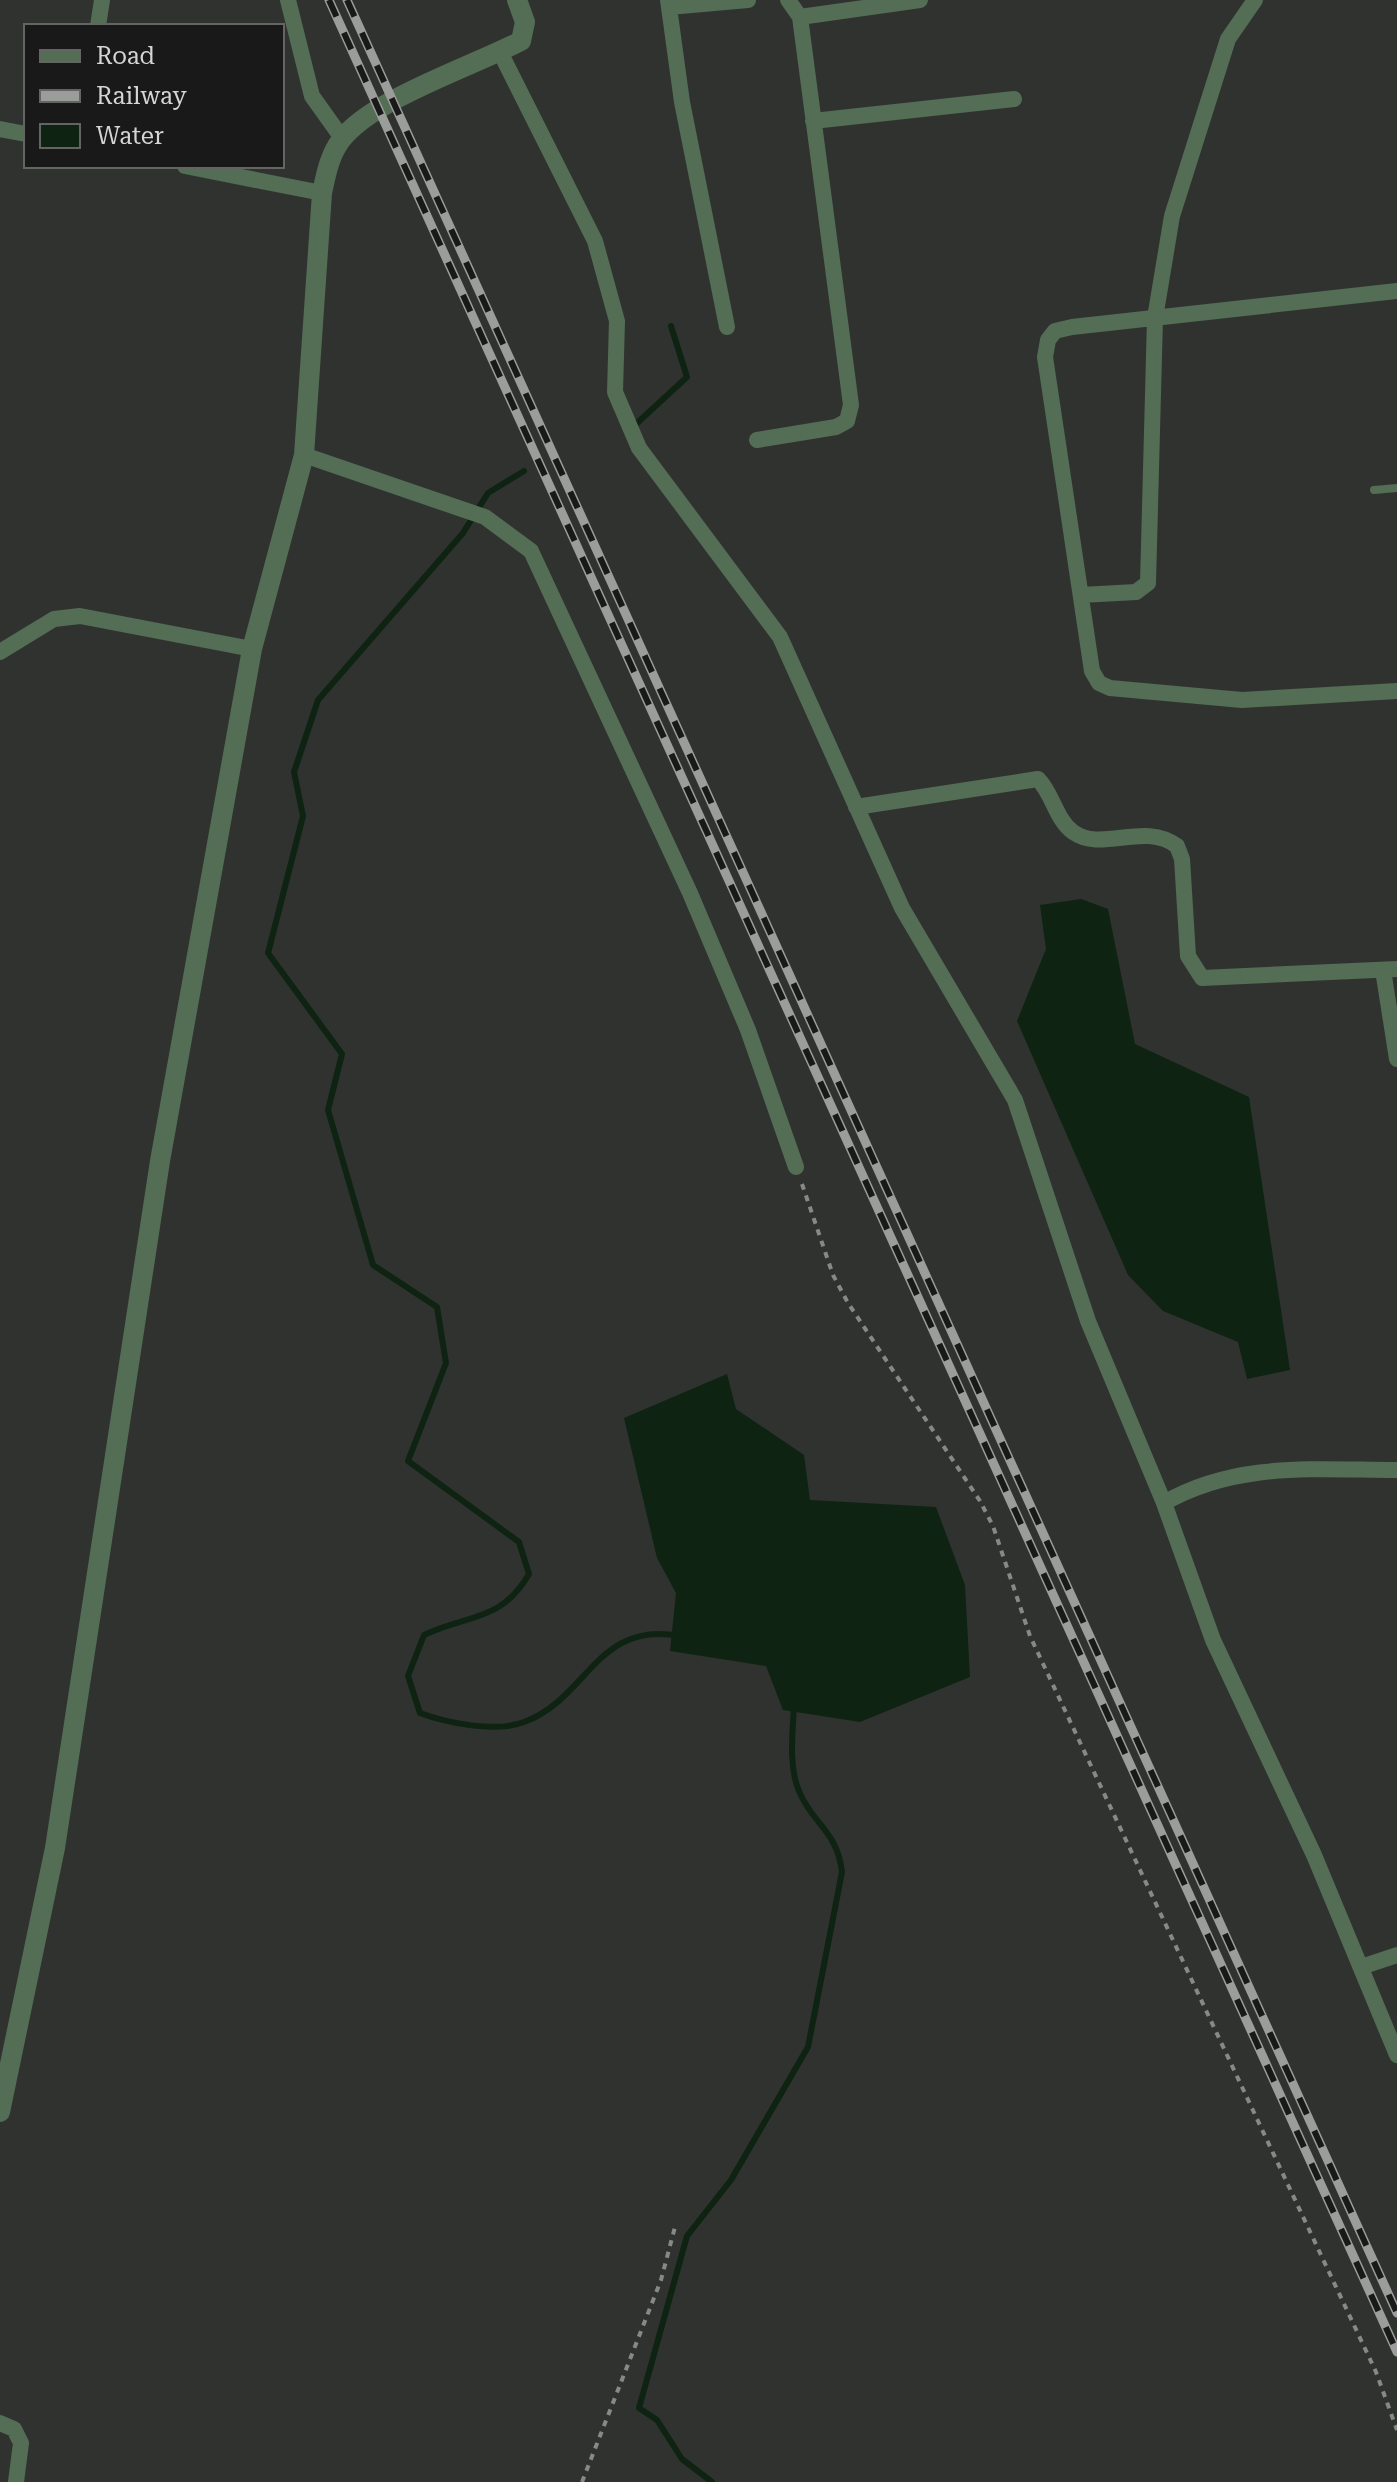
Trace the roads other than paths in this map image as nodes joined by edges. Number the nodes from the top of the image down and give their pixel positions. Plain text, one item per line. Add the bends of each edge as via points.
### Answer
1 (102, 0) edge
2 (288, 0) edge
3 (517, 0) edge
4 (748, 0) edge
5 (788, 0) edge
6 (921, 0) edge
7 (1255, 0) edge
8 (668, 4) edge
9 (800, 17) junction
10 (98, 24) edge
11 (500, 52) junction
12 (1014, 99) dead end
13 (813, 121) junction
14 (0, 129) edge
15 (24, 134) edge
16 (342, 138) junction
17 (195, 168) edge
18 (322, 193) junction
19 (1397, 291) edge
20 (1155, 318) junction
21 (727, 327) dead end
22 (757, 440) dead end
23 (304, 455) junction
24 (1397, 488) edge
25 (1374, 490) dead end
26 (1081, 595) junction
27 (252, 649) junction
28 (0, 652) edge
29 (1397, 691) edge
30 (856, 807) junction
31 (1390, 969) edge
32 (1397, 1059) edge
33 (796, 1167) road end
34 (1397, 1470) edge
35 (1164, 1503) junction
36 (1397, 1955) edge
37 (1361, 1967) junction
38 (1397, 2055) edge
39 (0, 2112) edge
40 (0, 2423) edge
41 (16, 2482) edge

1 - 10 street
2 - 16 street via 312,96
3 - 11 street via 525,22 521,41
4 - 8 street
5 - 9 street
6 - 9 street
7 - 20 street via 1228,39 1172,216
8 - 21 street
9 - 13 street
11 - 16 street via 378,109
11 - 30 street via 595,241 617,321 615,392 639,448 780,637
12 - 13 street
13 - 22 street via 851,405 847,421 836,427
14 - 15 street
16 - 18 street via 330,158
17 - 18 street
18 - 23 street
19 - 20 street
20 - 26 street via 1148,583 1136,592
20 - 26 street via 1072,327 1055,331 1048,340 1045,357
23 - 27 street
23 - 33 street via 485,517 531,551 748,1030
24 - 25 lane
26 - 29 street via 1092,671 1110,688 1242,700
27 - 28 street via 80,616 54,619
27 - 39 street via 160,1161 55,1848
30 - 31 street via 1038,779 1073,832 1088,839 1156,835 1177,846 1188,956 1202,978
30 - 35 street via 902,908 1015,1100 1092,1332
31 - 32 street
34 - 35 street via 1235,1473
35 - 37 street via 1213,1640
36 - 37 street
37 - 38 street
40 - 41 street via 14,2429 21,2443

